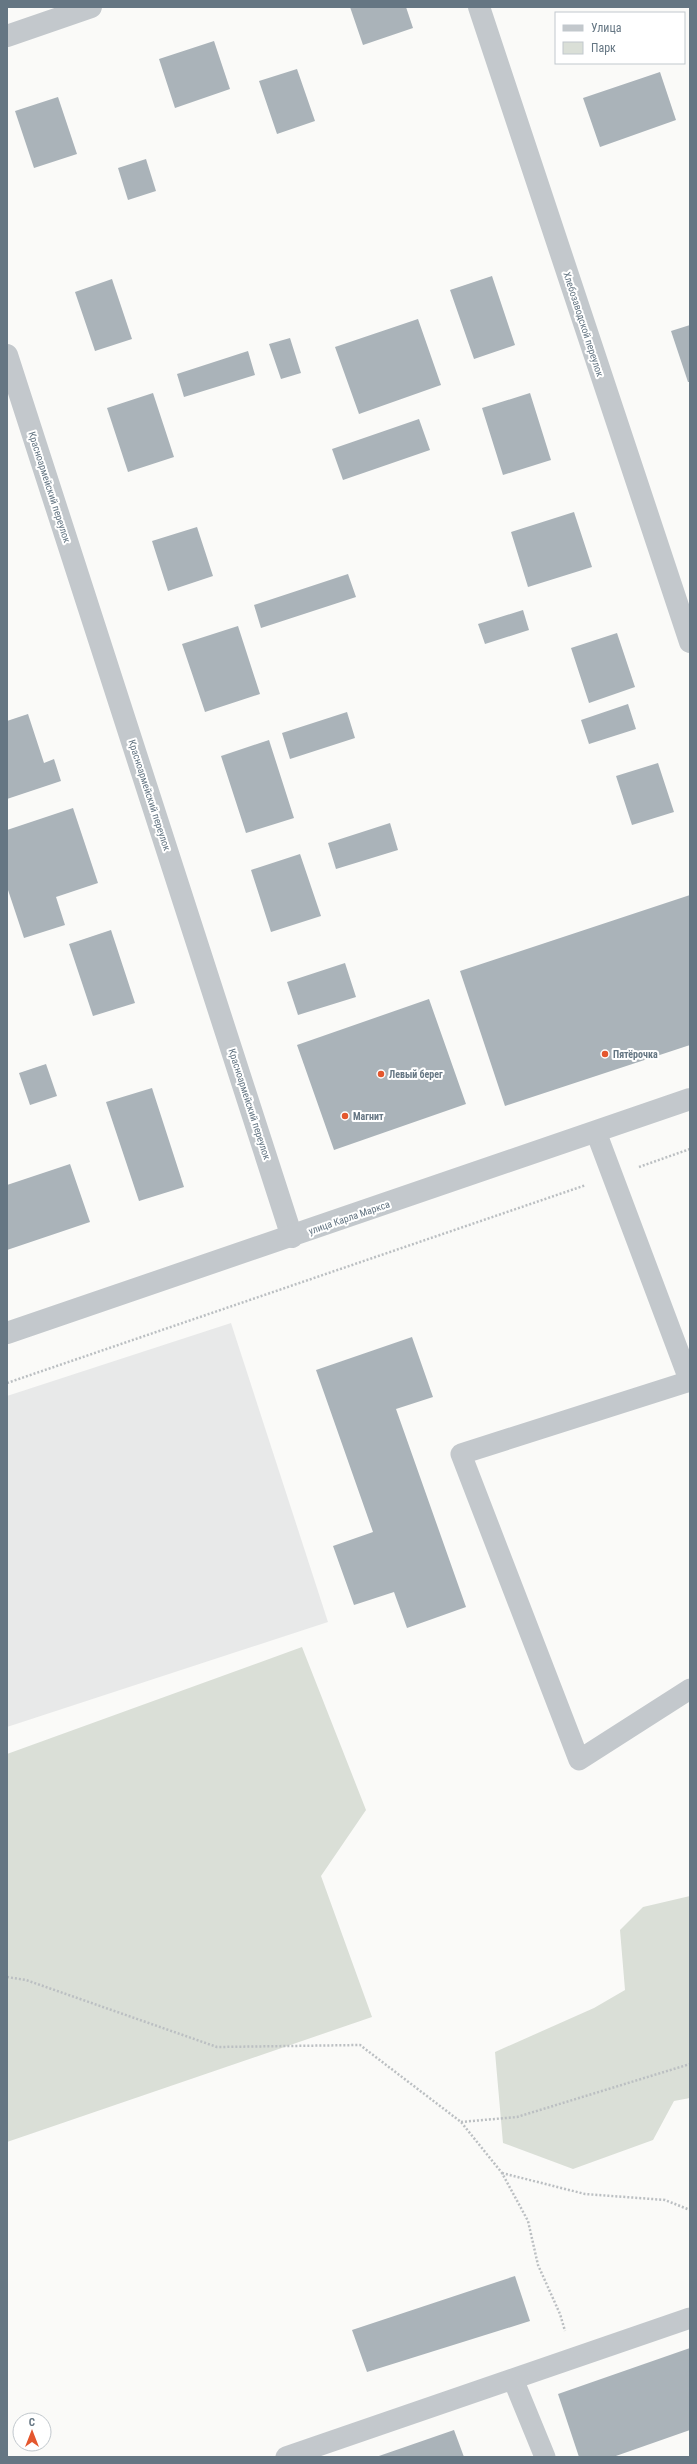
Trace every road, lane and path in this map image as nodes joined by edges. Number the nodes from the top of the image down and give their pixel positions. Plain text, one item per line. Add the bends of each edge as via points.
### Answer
1 (91, 7) edge
2 (478, 7) edge
3 (7, 36) edge
4 (7, 355) edge
5 (690, 642) edge
6 (690, 1099) edge
7 (596, 1132) junction
8 (690, 1149) edge
9 (613, 1175) junction
10 (292, 1236) junction
11 (7, 1333) edge
12 (690, 1381) edge
13 (7, 1383) edge
14 (690, 1689) edge
15 (7, 1976) edge
16 (690, 2064) edge
17 (461, 2122) junction
18 (502, 2173) junction
19 (690, 2210) edge
20 (690, 2318) edge
21 (572, 2358) junction
22 (513, 2379) junction
23 (286, 2457) edge
24 (545, 2457) edge

1 - 3 street
2 - 5 street, Хлебозаводской переулок
4 - 10 street, Красноармейский переулок
6 - 7 street, улица Карла Маркса
7 - 9 lane
7 - 10 street, улица Карла Маркса
8 - 9 path
9 - 12 lane
9 - 13 path
10 - 11 street, улица Карла Маркса
12 - 14 lane via 461,1454 579,1760
15 - 17 path via 26,1980 217,2047 360,2045
16 - 17 path via 518,2117
17 - 18 path
18 - 19 path via 585,2194 666,2200
18 - 21 path via 528,2221 538,2265 560,2314
20 - 21 lane
21 - 22 lane
22 - 23 lane
22 - 24 lane

